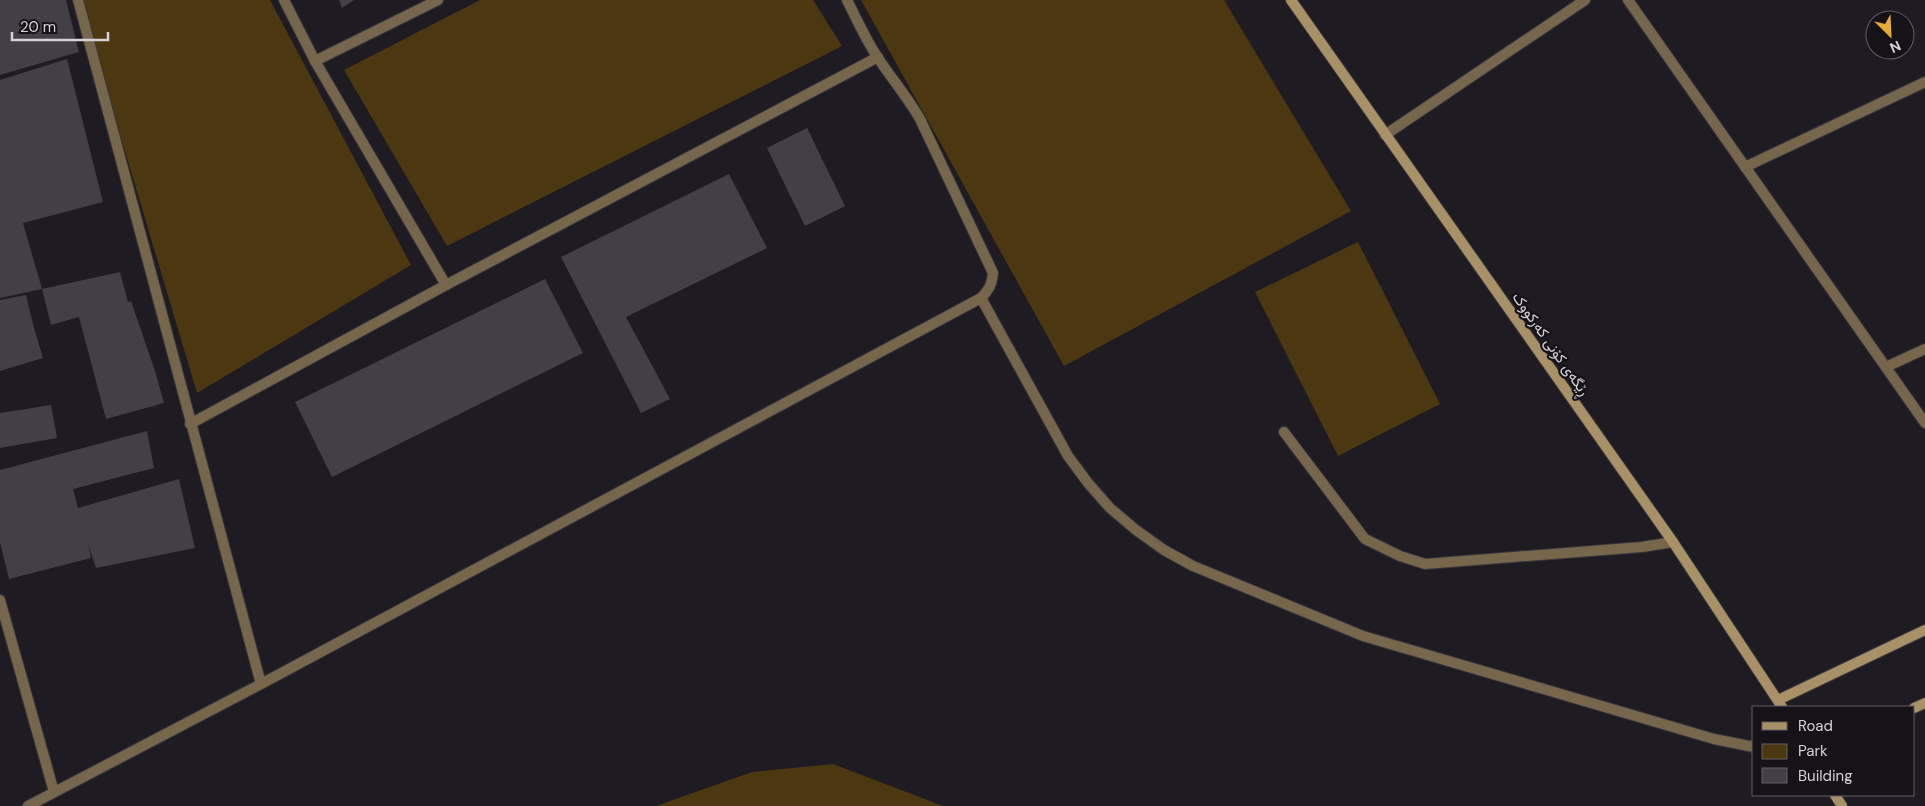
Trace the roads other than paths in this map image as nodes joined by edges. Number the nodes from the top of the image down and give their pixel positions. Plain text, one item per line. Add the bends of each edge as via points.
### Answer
1 (78, 0) edge
2 (284, 0) edge
3 (438, 0) edge
4 (847, 0) edge
5 (1291, 0) edge
6 (1585, 0) edge
7 (1628, 0) edge
8 (878, 57) junction
9 (315, 61) junction
10 (1925, 82) edge
11 (1386, 135) junction
12 (1745, 167) junction
13 (446, 285) junction
14 (981, 298) junction
15 (1925, 349) edge
16 (1886, 367) junction
17 (1925, 423) edge
18 (190, 424) junction
19 (1284, 432) dead end
20 (1673, 542) junction
21 (0, 600) edge
22 (1925, 630) edge
23 (262, 684) junction
24 (1780, 704) edge
25 (1752, 747) edge
26 (54, 792) junction
27 (28, 806) edge

1 - 18 street
2 - 9 street
3 - 9 street
4 - 8 street
5 - 11 street, ڕێگەی کۆنی کەرکووک
6 - 11 street
7 - 12 street
8 - 13 street
8 - 14 street via 920,119 993,273 992,283
9 - 13 street
10 - 12 street
11 - 20 street, ڕێگەی کۆنی کەرکووک
12 - 16 street
13 - 18 street
14 - 23 street
14 - 25 street via 1064,448 1088,483 1110,508 1164,550 1193,566 1363,636 1714,739
15 - 16 street
16 - 17 street
18 - 23 street
19 - 20 street via 1365,538 1400,556 1425,564
20 - 24 street, ڕێگەی کۆنی کەرکووک
21 - 26 street
22 - 24 street
23 - 26 street
26 - 27 street

